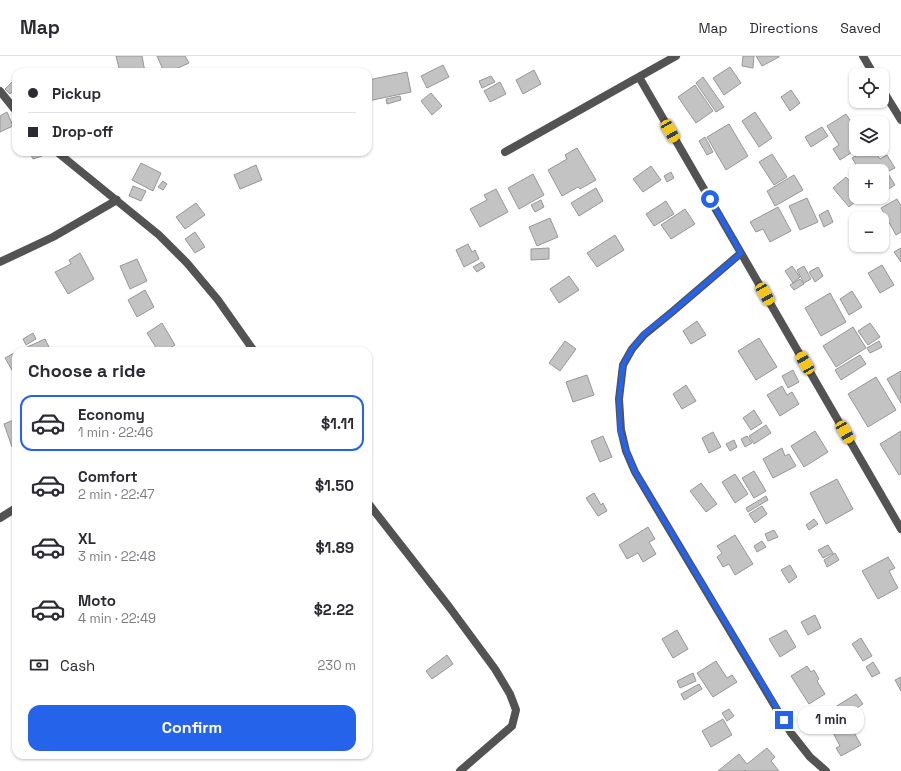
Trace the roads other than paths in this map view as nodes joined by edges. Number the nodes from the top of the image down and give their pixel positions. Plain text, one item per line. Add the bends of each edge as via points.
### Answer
1 (676, 56) edge
2 (863, 56) edge
3 (870, 68) edge
4 (639, 77) junction
5 (0, 91) edge
6 (889, 100) edge
7 (12, 106) edge
8 (901, 120) edge
9 (505, 152) dead end
10 (62, 156) edge
11 (116, 200) junction
12 (741, 253) junction
13 (0, 262) edge
14 (251, 347) edge
15 (372, 509) edge
16 (12, 510) edge
17 (0, 518) edge
18 (901, 529) edge
19 (460, 771) edge
20 (826, 771) edge

1 - 4 street
2 - 3 street
4 - 9 street
4 - 12 street
5 - 7 street
6 - 8 street
10 - 11 street
11 - 13 street via 53,237
11 - 14 street via 159,235 187,263 218,300
12 - 18 street
12 - 20 street via 644,334 632,349 623,365 619,399 620,430 635,472 787,726 810,758
15 - 19 street via 495,669 516,710 512,726
16 - 17 street

